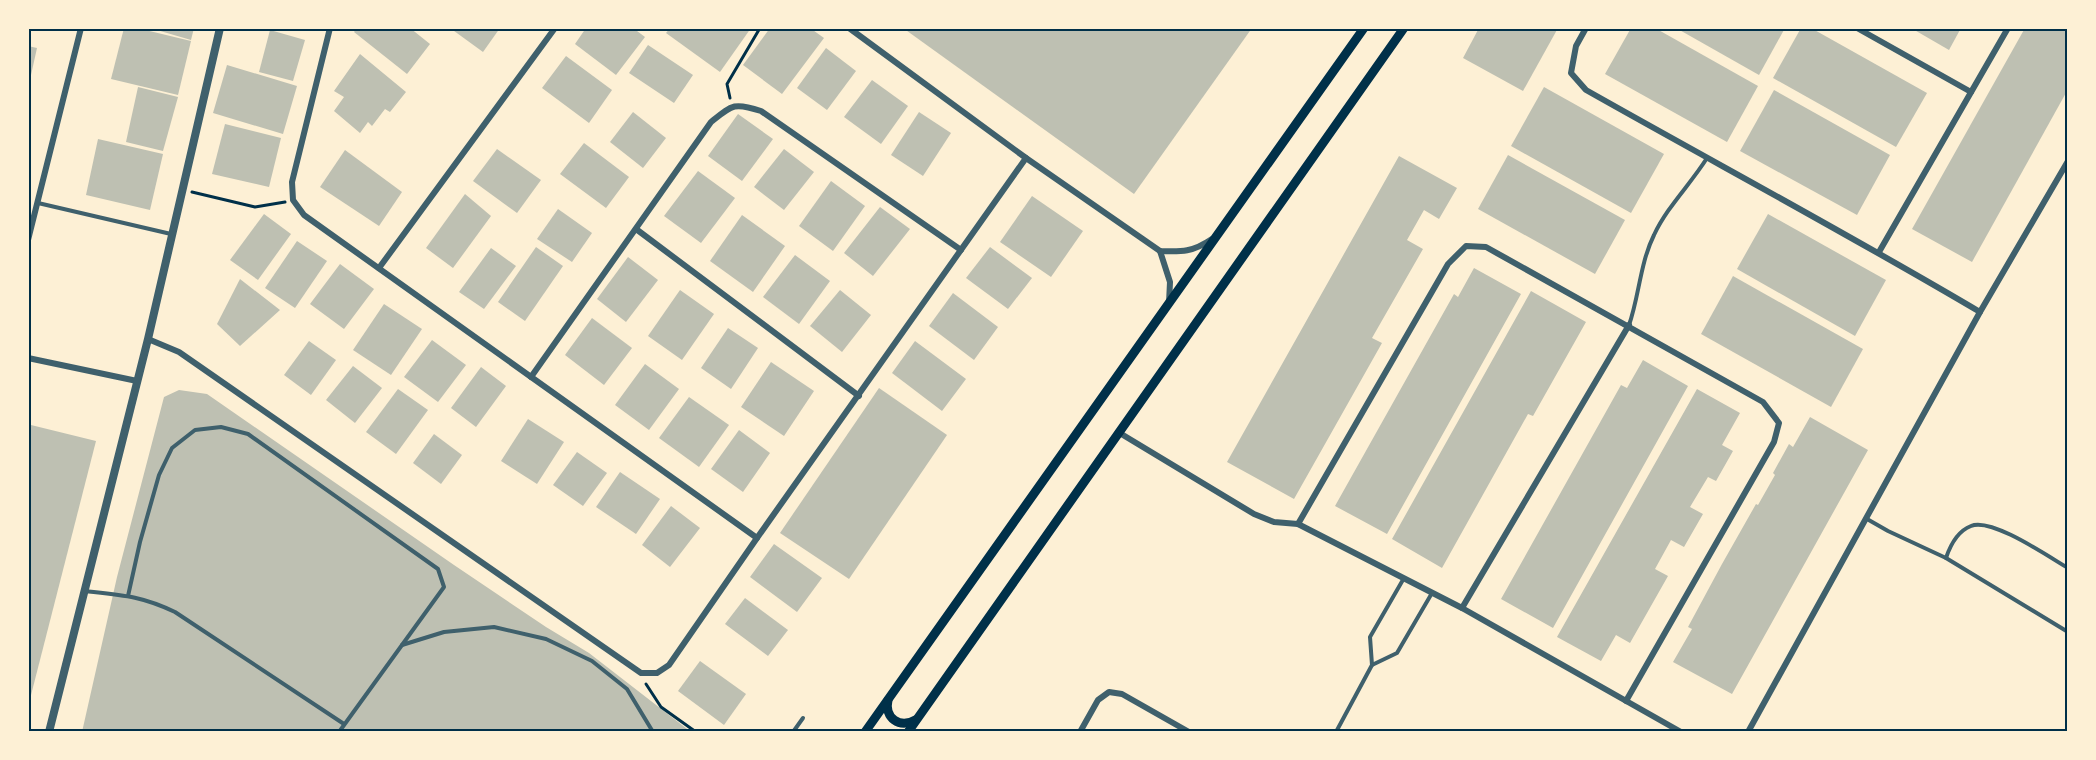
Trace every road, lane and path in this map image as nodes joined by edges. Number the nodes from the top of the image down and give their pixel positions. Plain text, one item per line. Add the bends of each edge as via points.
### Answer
1 (81, 28) edge
2 (220, 28) edge
3 (330, 28) edge
4 (555, 28) edge
5 (760, 28) edge
6 (849, 28) edge
7 (1364, 28) edge
8 (1404, 28) edge
9 (1586, 28) edge
10 (1857, 28) edge
11 (2008, 28) edge
12 (1971, 92) junction
13 (731, 106) junction
14 (1026, 158) junction
15 (1707, 158) junction
16 (2067, 161) edge
17 (182, 190) junction
18 (293, 200) junction
19 (38, 203) junction
20 (636, 230) junction
21 (172, 234) junction
22 (1214, 237) junction
23 (28, 240) edge
24 (961, 250) junction
25 (1160, 251) junction
26 (1879, 252) junction
27 (379, 268) junction
28 (1169, 303) junction
29 (1980, 312) junction
30 (1629, 326) junction
31 (148, 339) junction
32 (28, 358) edge
33 (531, 377) junction
34 (137, 381) junction
35 (859, 396) junction
36 (1117, 432) junction
37 (1867, 519) junction
38 (1298, 524) junction
39 (757, 538) junction
40 (1946, 558) junction
41 (2067, 568) edge
42 (1404, 578) junction
43 (85, 591) junction
44 (1432, 593) junction
45 (128, 596) junction
46 (1462, 608) junction
47 (2067, 632) edge
48 (402, 645) junction
49 (1372, 665) junction
50 (641, 673) junction
51 (888, 700) junction
52 (1626, 700) junction
53 (803, 718) dead end
54 (917, 718) junction
55 (344, 724) junction
56 (49, 732) edge
57 (339, 732) edge
58 (653, 732) edge
59 (696, 732) edge
60 (793, 732) edge
61 (865, 732) edge
62 (908, 732) edge
63 (1080, 732) edge
64 (1189, 732) edge
65 (1336, 732) edge
66 (1681, 732) edge
67 (1748, 732) edge

1 - 19 street
2 - 17 street
3 - 18 street via 292,182
4 - 27 street
5 - 13 path via 727,84
6 - 14 street
7 - 22 main road
8 - 36 main road
9 - 15 street via 1576,46 1571,72 1586,90
10 - 12 street
11 - 12 street
12 - 26 street
13 - 20 street via 711,122
13 - 24 street via 761,111
14 - 24 street
14 - 25 street
15 - 26 street
15 - 30 lane via 1653,237
16 - 29 street
17 - 18 path via 255,207
17 - 21 street
18 - 27 street via 304,215
19 - 21 lane
19 - 23 street
20 - 33 street
20 - 35 street
21 - 31 street
22 - 25 street via 1197,249
22 - 28 main road
24 - 35 street
25 - 28 street via 1170,282
26 - 29 street
27 - 33 street
28 - 51 main road
29 - 37 street
30 - 38 street via 1486,247 1466,246 1448,264
30 - 46 street
30 - 52 street via 1763,402 1779,423 1774,442
31 - 34 street
31 - 50 street via 179,352
32 - 34 street
33 - 39 street
34 - 43 street
35 - 39 street
36 - 38 street via 1254,514 1274,522
36 - 54 main road
37 - 40 lane
37 - 67 street
38 - 42 street
39 - 50 street via 669,665 657,673
40 - 41 lane via 1961,533 1980,524
40 - 47 lane
42 - 44 street
42 - 49 lane via 1370,637
43 - 45 lane
43 - 56 street
44 - 46 street
44 - 49 lane via 1397,653
45 - 48 lane via 159,475 172,448 195,430 220,428 248,434 438,569 444,587
45 - 55 lane via 152,601 175,612
46 - 52 street
48 - 55 lane
48 - 58 lane via 444,632 494,627 546,639 592,661 627,689
49 - 65 lane
50 - 59 path via 661,706
51 - 54 main road via 887,711 893,720 908,723
51 - 61 main road
52 - 66 street
53 - 60 lane
54 - 62 main road
55 - 57 lane
63 - 64 street via 1098,699 1109,692 1122,694

